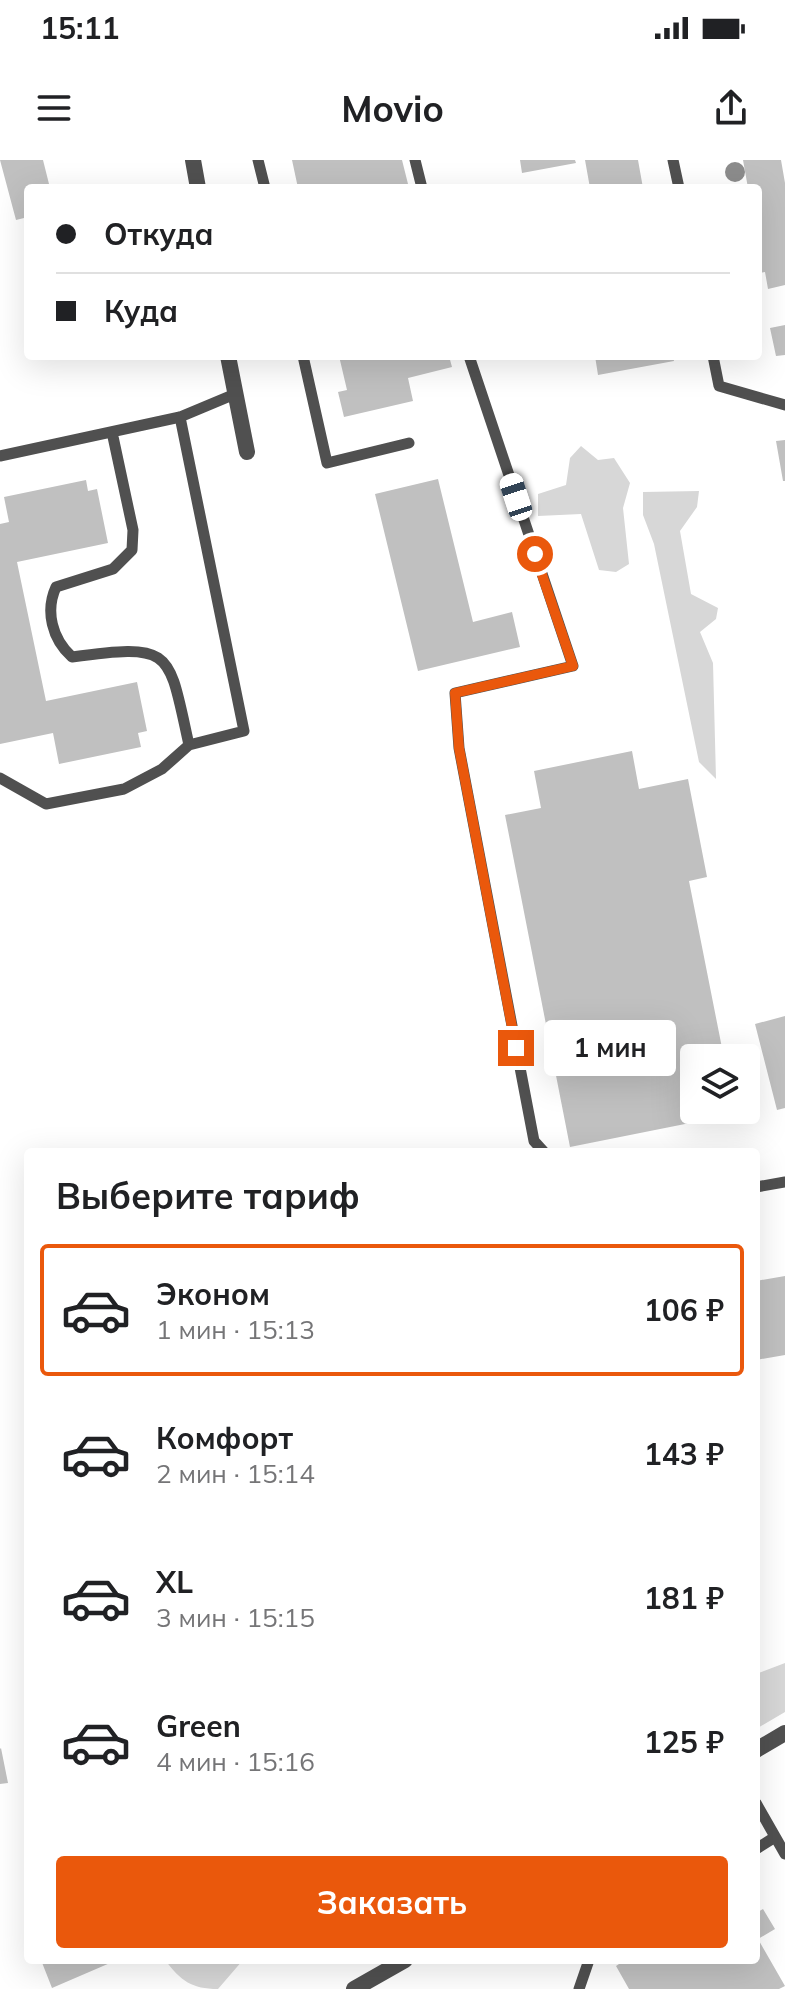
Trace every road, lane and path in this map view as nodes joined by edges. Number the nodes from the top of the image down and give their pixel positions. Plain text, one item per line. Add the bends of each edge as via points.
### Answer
1 (193, 160) edge
2 (258, 160) edge
3 (415, 160) edge
4 (673, 160) edge
5 (197, 184) edge
6 (264, 184) edge
7 (421, 184) edge
8 (678, 184) edge
9 (229, 360) edge
10 (304, 360) edge
11 (470, 360) edge
12 (714, 360) edge
13 (235, 394) junction
14 (785, 405) edge
15 (180, 417) junction
16 (112, 432) junction
17 (409, 443) dead end
18 (247, 452) dead end
19 (0, 456) edge
20 (189, 745) junction
21 (0, 778) edge
22 (540, 1148) edge
23 (785, 1182) edge
24 (760, 1186) edge
25 (785, 1733) edge
26 (760, 1748) edge
27 (760, 1810) edge
28 (775, 1837) junction
29 (760, 1846) edge
30 (785, 1854) edge
31 (398, 1964) edge
32 (588, 1964) edge
33 (354, 1989) edge
34 (579, 1989) edge

1 - 5 street
2 - 6 lane
3 - 7 lane
4 - 8 lane
9 - 13 street
10 - 17 lane via 327,463
11 - 22 lane via 573,666 455,693 459,748 534,1141
12 - 14 lane via 719,386
13 - 15 lane
13 - 18 street
15 - 16 lane
15 - 20 lane via 244,731
16 - 19 lane
16 - 20 lane via 133,530 132,550 113,569 56,587 49,603 59,645 72,657 127,649 153,654 173,671
20 - 21 lane via 162,769 124,789 46,804
23 - 24 lane
25 - 26 street
27 - 28 lane
28 - 29 lane
28 - 30 lane
31 - 33 street
32 - 34 lane

